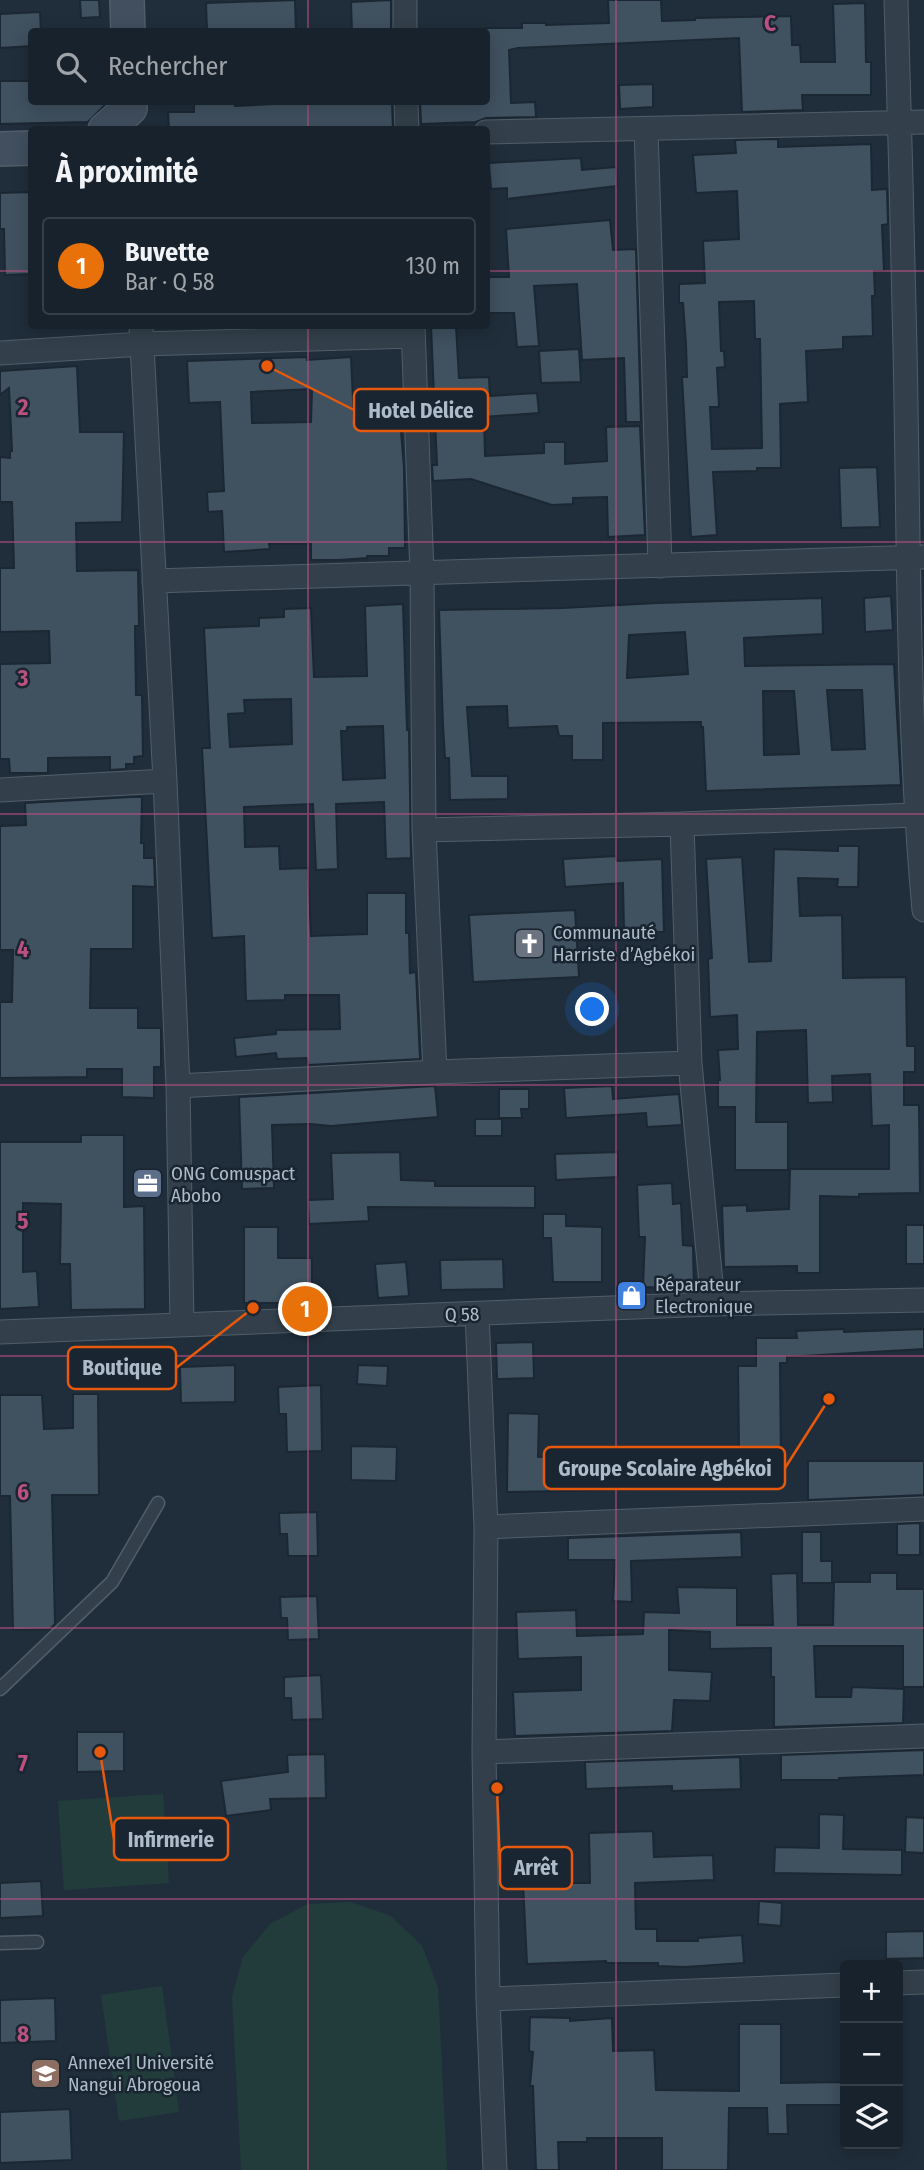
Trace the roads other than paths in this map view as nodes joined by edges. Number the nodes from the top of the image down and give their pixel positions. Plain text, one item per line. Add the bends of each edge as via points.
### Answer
1 (127, 0) edge
2 (405, 0) edge
3 (896, 0) edge
4 (128, 28) edge
5 (405, 28) edge
6 (406, 105) edge
7 (130, 113) edge
8 (924, 122) edge
9 (899, 123) junction
10 (111, 126) edge
11 (407, 126) edge
12 (646, 130) junction
13 (490, 132) edge
14 (28, 148) edge
15 (0, 149) edge
16 (413, 331) edge
17 (141, 335) edge
18 (915, 349) edge
19 (0, 353) edge
20 (915, 557) edge
21 (660, 566) junction
22 (422, 574) junction
23 (154, 581) junction
24 (165, 781) junction
25 (0, 790) edge
26 (915, 815) junction
27 (682, 824) junction
28 (424, 830) junction
29 (924, 910) edge
30 (690, 1063) junction
31 (435, 1072) junction
32 (178, 1086) junction
33 (924, 1300) edge
34 (713, 1304) junction
35 (477, 1314) junction
36 (182, 1324) junction
37 (0, 1332) edge
38 (158, 1503) dead end
39 (924, 1509) edge
40 (486, 1527) junction
41 (0, 1689) edge
42 (924, 1736) edge
43 (484, 1752) junction
44 (37, 1942) dead end
45 (0, 1943) edge
46 (924, 1982) edge
47 (903, 1983) edge
48 (840, 1985) edge
49 (488, 2000) junction
50 (495, 2170) edge

1 - 4 street
2 - 5 street
3 - 9 street
6 - 11 street
7 - 10 street
8 - 9 street
9 - 12 street
9 - 18 street
12 - 13 street
12 - 21 street
14 - 15 street
16 - 17 street
16 - 22 street
17 - 19 street
17 - 23 street
18 - 20 street
20 - 21 street
20 - 26 street
21 - 22 street
22 - 23 street
22 - 28 street
23 - 24 street
24 - 25 street
24 - 32 street
26 - 27 street
26 - 29 street
27 - 28 street
27 - 30 street
28 - 31 street
30 - 31 street
30 - 34 street
31 - 32 street
32 - 36 street
33 - 34 street, Q 58
34 - 35 street, Q 58
35 - 36 street, Q 58
35 - 40 street
36 - 37 street, Q 58
38 - 41 lane via 112,1583
39 - 40 street
40 - 43 street
42 - 43 street
43 - 49 street
44 - 45 lane
46 - 47 street
48 - 49 street
49 - 50 street

